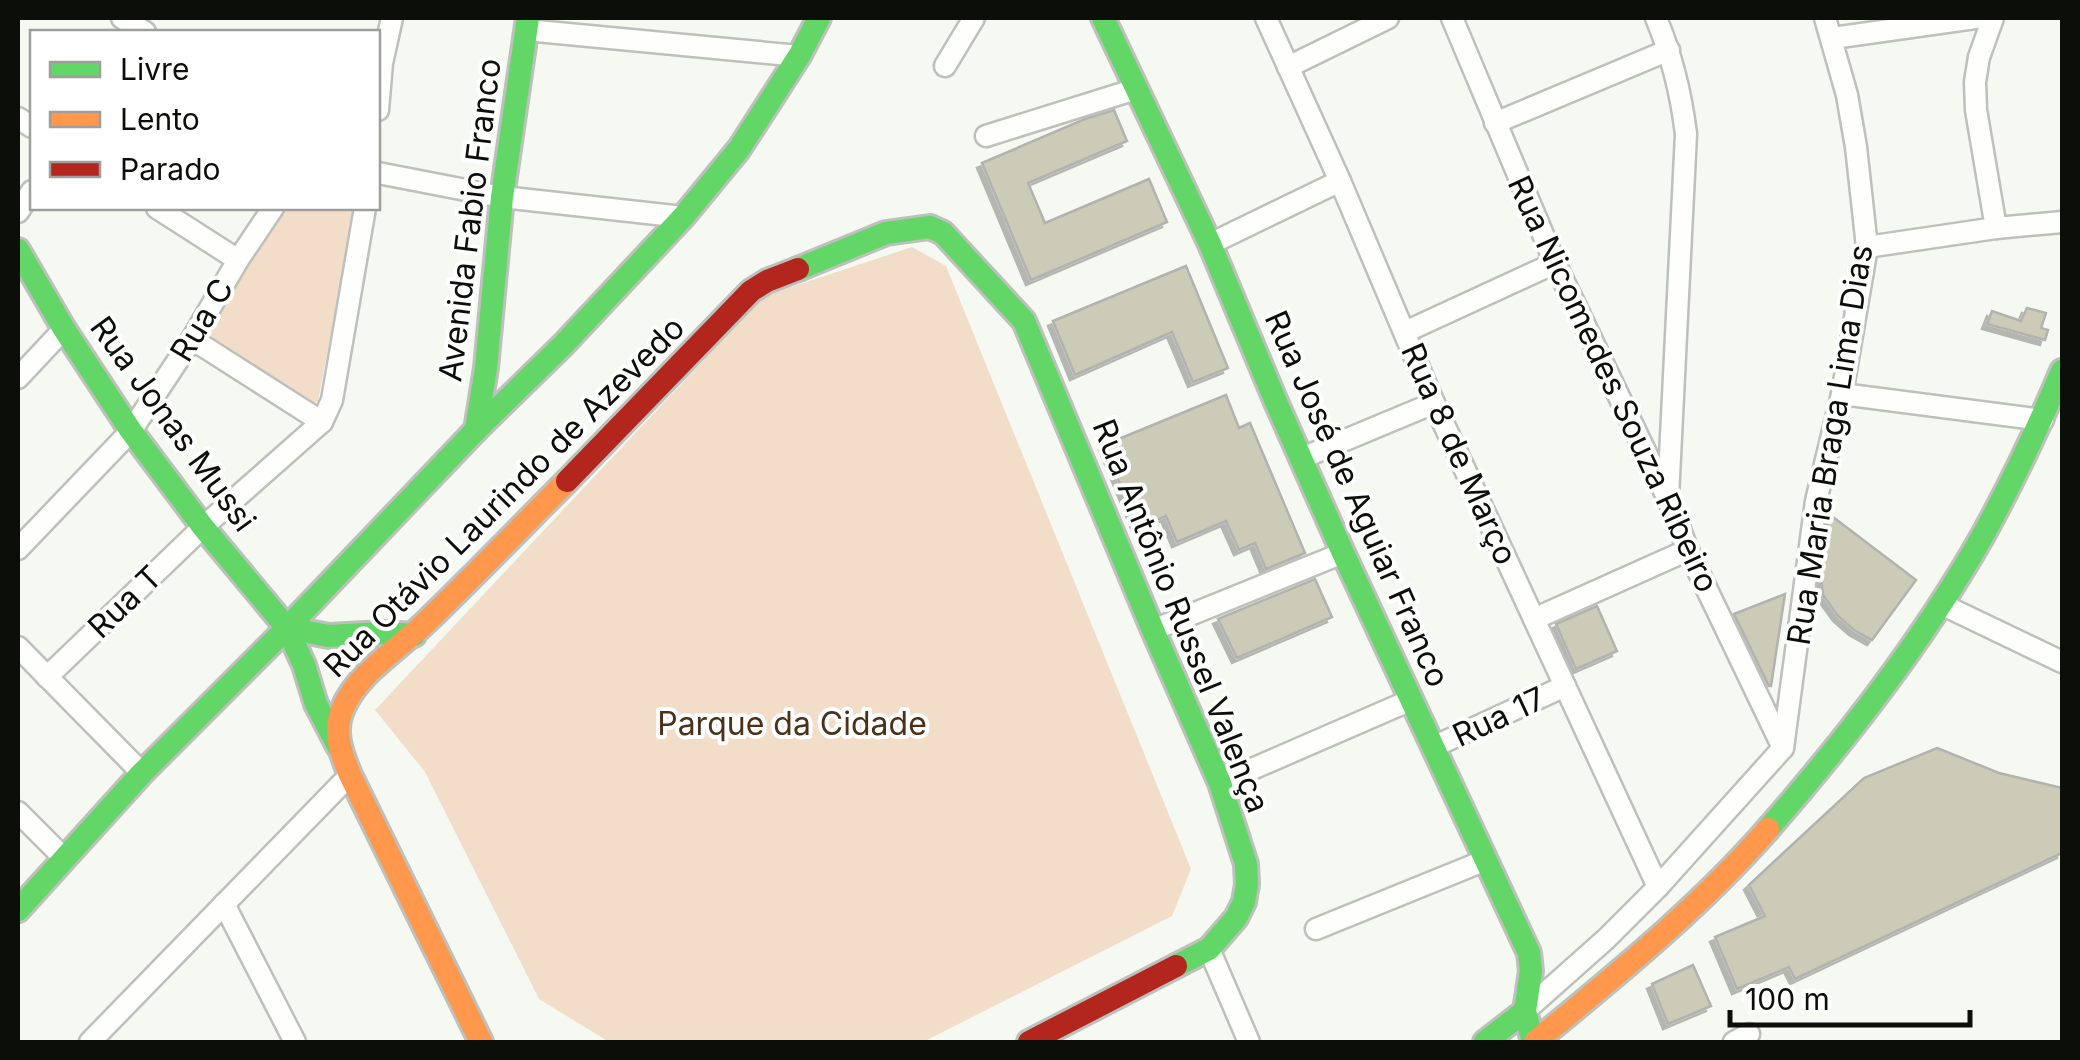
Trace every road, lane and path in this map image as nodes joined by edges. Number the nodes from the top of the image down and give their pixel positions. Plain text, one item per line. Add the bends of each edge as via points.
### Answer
1 (819, 18) edge
2 (974, 18) edge
3 (1103, 18) edge
4 (1266, 18) edge
5 (1388, 18) edge
6 (1452, 18) edge
7 (1656, 18) edge
8 (1975, 18) edge
9 (1993, 18) edge
10 (390, 19) edge
11 (527, 24) edge
12 (1829, 28) edge
13 (1669, 50) junction
14 (798, 56) junction
15 (380, 66) edge
16 (945, 66) dead end
17 (1288, 67) junction
18 (1136, 89) junction
19 (1495, 123) junction
20 (986, 136) dead end
21 (380, 173) edge
22 (1340, 181) junction
23 (502, 197) junction
24 (160, 210) edge
25 (272, 210) edge
26 (366, 210) edge
27 (683, 218) junction
28 (2062, 222) edge
29 (1996, 228) junction
30 (943, 232) joint
31 (1210, 244) junction
32 (1866, 247) junction
33 (18, 250) edge
34 (238, 260) junction
35 (1554, 263) junction
36 (64, 329) junction
37 (1405, 332) junction
38 (192, 339) junction
39 (486, 368) junction
40 (2062, 371) edge
41 (18, 378) edge
42 (524, 381) junction
43 (1842, 394) junction
44 (1434, 403) junction
45 (2043, 420) junction
46 (322, 422) junction
47 (476, 430) junction
48 (131, 432) junction
49 (1302, 458) junction
50 (1668, 498) junction
51 (203, 527) junction
52 (18, 548) edge
53 (1688, 550) junction
54 (1343, 553) junction
55 (1941, 604) junction
56 (1534, 619) junction
57 (288, 628) junction
58 (1153, 630) junction
59 (414, 635) junction
60 (18, 647) edge
61 (254, 662) junction
62 (2062, 662) edge
63 (304, 664) junction
64 (47, 676) junction
65 (1565, 686) junction
66 (351, 692) junction
67 (1790, 698) junction
68 (1410, 700) junction
69 (1762, 704) junction
70 (1434, 747) junction
71 (339, 748) junction
72 (1783, 748) junction
73 (142, 772) junction
74 (350, 775) junction
75 (1220, 783) junction
76 (18, 812) edge
77 (64, 858) junction
78 (1486, 860) junction
79 (1658, 887) junction
80 (224, 904) junction
81 (18, 910) edge
82 (1316, 929) dead end
83 (1209, 949) junction
84 (1616, 975) junction
85 (1525, 1011) junction
86 (1582, 1030) dead end
87 (100, 1038) edge
88 (295, 1042) edge
89 (481, 1042) edge
90 (1029, 1042) edge
91 (1248, 1042) edge
92 (1486, 1042) edge
93 (1534, 1042) edge

1 - 14 main road
2 - 16 street
3 - 18 main road, Rua José de Aguiar Franco
4 - 17 street, Rua 8 de Março
5 - 17 street
6 - 19 street, Rua Nicomedes Souza Ribeiro
7 - 13 street
8 - 12 street
9 - 29 street via 1975,82
10 - 15 street
11 - 14 street
11 - 23 main road, Avenida Fabio Franco
12 - 32 street, Rua Maria Braga Lima Dias via 1856,147
13 - 19 street
13 - 50 street via 1686,134
14 - 27 main road
17 - 22 street, Rua 8 de Março
18 - 20 street
18 - 31 main road, Rua José de Aguiar Franco
19 - 35 street, Rua Nicomedes Souza Ribeiro
21 - 23 street
22 - 31 street
22 - 37 street, Rua 8 de Março
23 - 27 street
23 - 39 main road, Avenida Fabio Franco
24 - 34 street
25 - 34 street, Rua C
26 - 46 street via 332,400
27 - 42 main road
28 - 29 street
29 - 32 street
30 - 58 main road, Rua Antônio Russel Valença via 1024,321
30 - 59 main road, Rua Otávio Laurindo de Azevedo via 886,233 767,280
31 - 49 main road, Rua José de Aguiar Franco
32 - 43 street, Rua Maria Braga Lima Dias
33 - 36 main road, Rua Jonas Mussi
34 - 38 street, Rua C
35 - 37 street
35 - 50 street, Rua Nicomedes Souza Ribeiro
36 - 41 street
36 - 48 main road, Rua Jonas Mussi
37 - 44 street, Rua 8 de Março
38 - 46 street
38 - 48 street, Rua C
39 - 42 main road via 498,384
39 - 47 main road, Avenida Fabio Franco
40 - 45 main road
42 - 47 main road
43 - 45 street
43 - 67 street, Rua Maria Braga Lima Dias via 1816,501
44 - 49 street
44 - 56 street, Rua 8 de Março
45 - 55 main road
46 - 51 street, Rua T
47 - 57 main road
48 - 51 main road, Rua Jonas Mussi
48 - 52 street, Rua C
49 - 54 main road, Rua José de Aguiar Franco
50 - 53 street, Rua Nicomedes Souza Ribeiro
51 - 57 main road, Rua Jonas Mussi
51 - 64 street, Rua T
53 - 56 street
53 - 69 street, Rua Nicomedes Souza Ribeiro
54 - 58 street
54 - 68 main road, Rua José de Aguiar Franco
55 - 62 street
55 - 84 main road via 1868,709 1726,874
56 - 65 street, Rua 8 de Março
57 - 59 main road via 329,636
57 - 61 main road
57 - 63 main road, Rua Jonas Mussi
58 - 75 main road, Rua Antônio Russel Valença
59 - 66 main road, Rua Otávio Laurindo de Azevedo
60 - 64 street
61 - 63 main road
61 - 73 main road
63 - 66 main road
63 - 71 main road, Rua Jonas Mussi
64 - 73 street
65 - 70 street, Rua 17
65 - 79 street, Rua 8 de Março
66 - 71 main road, Rua Otávio Laurindo de Azevedo via 338,725
67 - 69 street
67 - 72 street, Rua Maria Braga Lima Dias
68 - 70 main road, Rua José de Aguiar Franco
68 - 75 street
69 - 72 street, Rua Nicomedes Souza Ribeiro
70 - 78 main road, Rua José de Aguiar Franco
71 - 74 main road
72 - 79 street
73 - 77 main road
74 - 80 street
74 - 89 main road
75 - 83 main road, Rua Antônio Russel Valença via 1247,884 1236,918
76 - 77 street
77 - 81 main road
78 - 82 street
78 - 85 main road, Rua José de Aguiar Franco via 1529,953
79 - 85 street
80 - 87 street
80 - 88 street
83 - 90 main road
83 - 91 street
84 - 86 main road
84 - 93 main road
85 - 92 main road
85 - 93 main road, Rua José de Aguiar Franco

